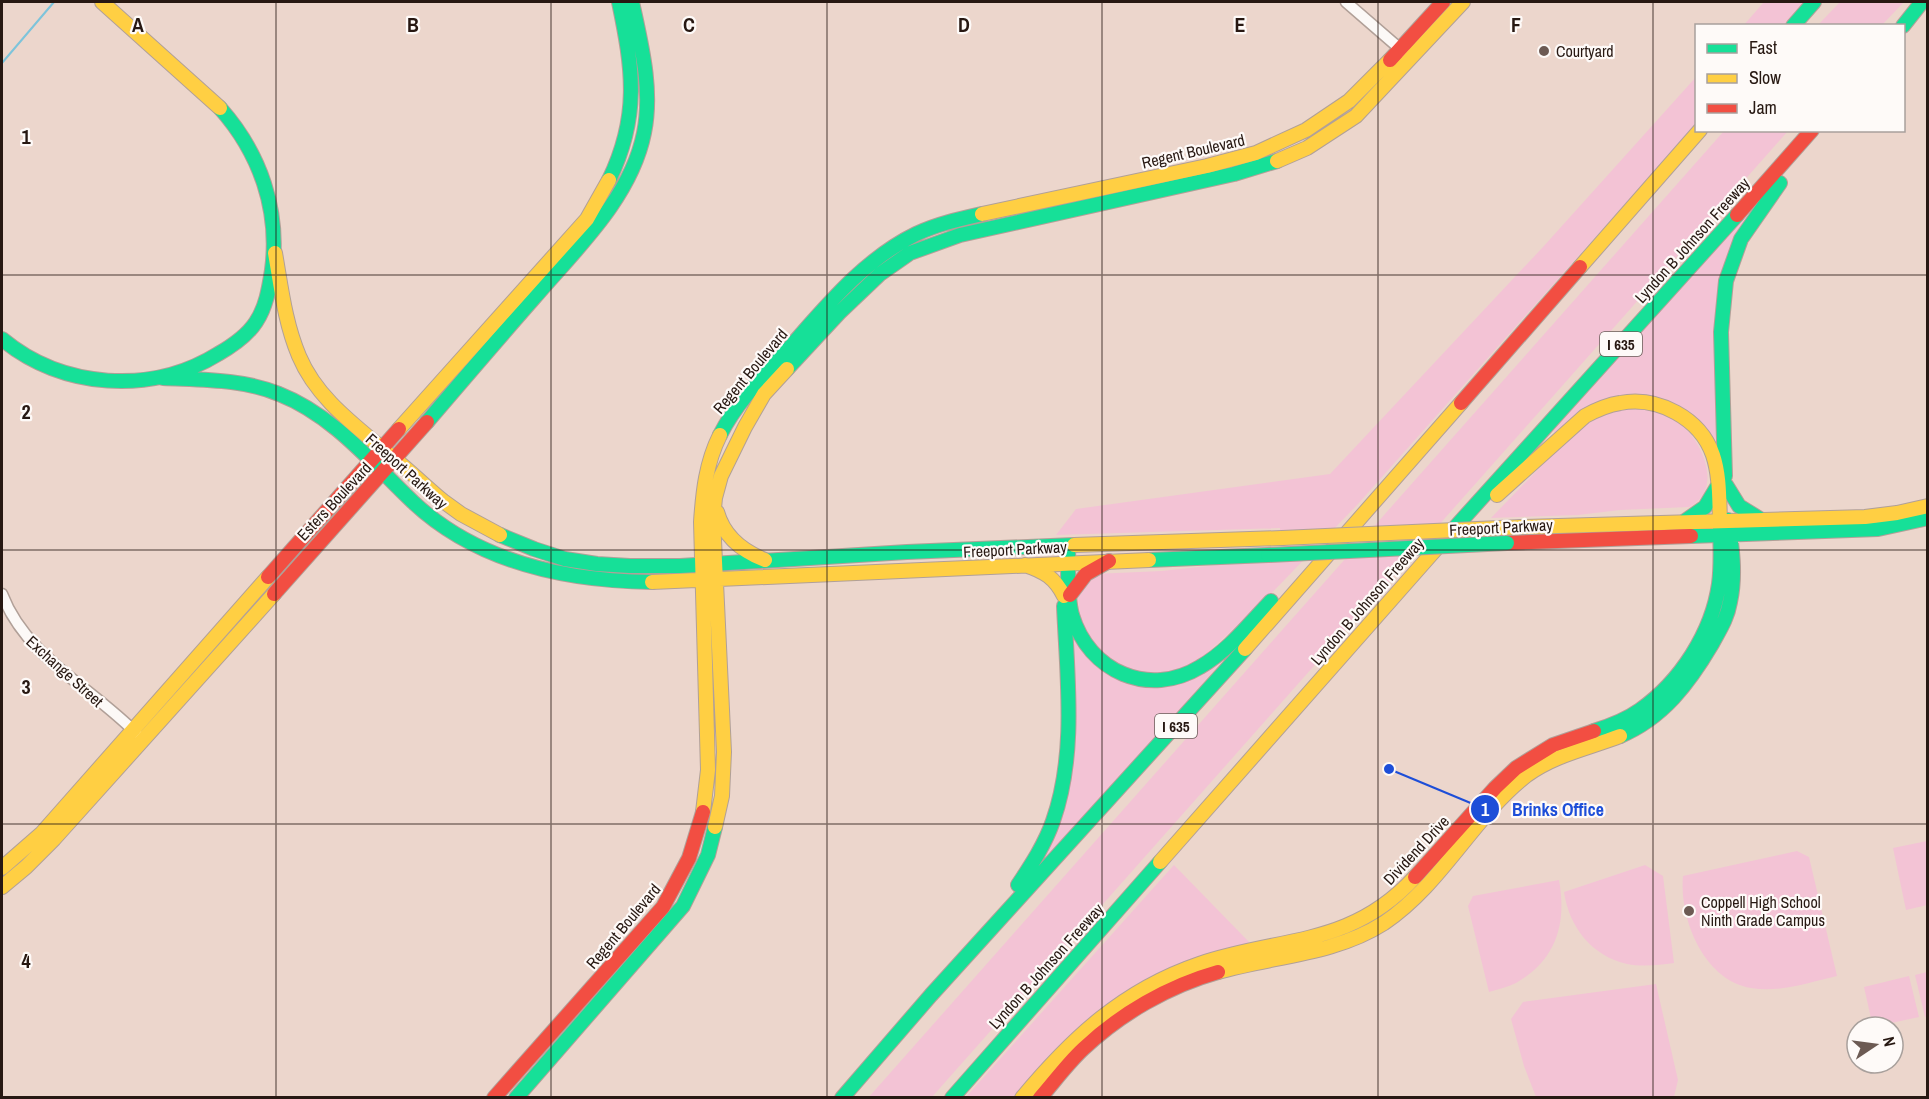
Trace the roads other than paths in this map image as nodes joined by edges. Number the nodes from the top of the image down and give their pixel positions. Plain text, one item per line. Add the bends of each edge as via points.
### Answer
1 (102, 2) edge
2 (619, 2) edge
3 (632, 2) edge
4 (1346, 2) edge
5 (1443, 2) edge
6 (1463, 2) edge
7 (1814, 2) edge
8 (1922, 2) edge
9 (1795, 24) edge
10 (1905, 24) edge
11 (1406, 54) junction
12 (1698, 132) edge
13 (1810, 132) edge
14 (1819, 132) edge
15 (275, 253) junction
16 (2, 339) edge
17 (163, 378) junction
18 (383, 449) junction
19 (1415, 454) junction
20 (394, 458) junction
21 (371, 462) junction
22 (383, 473) junction
23 (1721, 486) junction
24 (715, 502) junction
25 (1925, 513) edge
26 (1760, 519) junction
27 (1724, 520) junction
28 (1685, 521) junction
29 (1725, 535) junction
30 (1065, 546) junction
31 (487, 550) junction
32 (552, 554) junction
33 (1428, 557) junction
34 (1109, 561) junction
35 (771, 562) junction
36 (1066, 563) junction
37 (708, 565) junction
38 (1025, 565) junction
39 (716, 580) junction
40 (701, 581) junction
41 (2, 594) edge
42 (1067, 595) junction
43 (137, 734) junction
44 (1455, 842) junction
45 (36, 849) junction
46 (2, 868) edge
47 (2, 887) edge
48 (931, 995) junction
49 (494, 1098) edge
50 (516, 1098) edge
51 (842, 1098) edge
52 (951, 1098) edge
53 (1022, 1098) edge
54 (1040, 1098) edge

1 - 15 main road via 236,124 265,184 273,215
2 - 18 main road, Esters Boulevard via 631,59 632,114 624,150 606,190 587,219
3 - 20 main road, Esters Boulevard via 644,57 647,121 639,152 623,185 601,220
4 - 11 street
5 - 11 main road, Regent Boulevard
6 - 11 main road, Regent Boulevard
7 - 9 main road
8 - 10 main road
11 - 24 main road, Regent Boulevard via 1356,116 1308,148 1275,162 960,235 899,260 857,295 764,394 728,460
11 - 37 main road, Regent Boulevard via 1331,115 1256,153 966,218 916,234 879,257 847,284 730,415 704,482 701,522
12 - 19 main road, I 635
13 - 33 main road, Lyndon B Johnson Freeway / I 635
14 - 23 main road via 1758,213 1737,248 1728,273 1720,335
15 - 17 main road via 267,300 252,328 206,362
15 - 18 main road, Freeport Parkway via 289,328 306,371 318,389
16 - 17 main road via 27,357 68,375 128,383
17 - 21 main road, Freeport Parkway via 247,385 279,394 323,419
18 - 20 main road, Freeport Parkway
18 - 21 main road, Esters Boulevard
19 - 42 main road via 1220,652 1200,669 1180,678 1149,682 1106,665 1080,635
19 - 48 main road, I 635 via 1199,701
20 - 22 main road, Esters Boulevard
20 - 32 main road, Freeport Parkway via 459,513
21 - 22 main road, Freeport Parkway
21 - 43 main road, Esters Boulevard
22 - 31 main road, Freeport Parkway via 428,515
22 - 43 main road, Esters Boulevard
23 - 26 main road via 1744,512
23 - 27 main road, Dividend Drive
23 - 28 main road via 1703,512
23 - 33 main road via 1712,452 1683,417 1671,409 1642,401 1611,404 1574,425
24 - 35 main road via 723,530 733,541
24 - 37 main road, Regent Boulevard
25 - 26 main road, Freeport Parkway
25 - 29 main road, Freeport Parkway via 1878,529
26 - 27 main road, Freeport Parkway
27 - 28 main road, Freeport Parkway
27 - 29 main road, Dividend Drive
28 - 30 main road, Freeport Parkway, bridge
29 - 34 main road, Freeport Parkway, bridge
29 - 44 main road, Dividend Drive via 1733,561 1727,617 1687,683 1652,719 1633,731 1507,775
30 - 35 main road, Freeport Parkway
30 - 36 main road
31 - 32 main road via 500,546 536,556
31 - 40 main road, Freeport Parkway via 547,571 598,581
32 - 37 main road, Freeport Parkway via 623,566
33 - 52 main road, Lyndon B Johnson Freeway / I 635
34 - 36 main road, Freeport Parkway
34 - 42 main road via 1090,570
35 - 37 main road, Freeport Parkway
36 - 38 main road, Freeport Parkway
36 - 42 main road
37 - 39 main road, Regent Boulevard
37 - 40 main road, Regent Boulevard
38 - 39 main road, Freeport Parkway
38 - 42 main road via 1044,570
39 - 40 main road, Freeport Parkway
39 - 50 main road, Regent Boulevard via 723,774 720,810 708,855 683,906 669,924
40 - 49 main road, Regent Boulevard via 708,778 707,801 696,844 663,907
41 - 43 street, Exchange Street via 24,634
42 - 48 main road via 1067,764 1053,825 1031,868
43 - 45 main road, Esters Boulevard
44 - 53 main road, Dividend Drive via 1392,901 1354,924 1196,965 1131,998 1073,1040
44 - 54 main road, Dividend Drive via 1400,912 1380,926 1334,945 1232,968 1168,992 1082,1050
45 - 46 main road, Esters Boulevard
45 - 47 main road, Esters Boulevard via 26,867
48 - 51 main road, I 635

